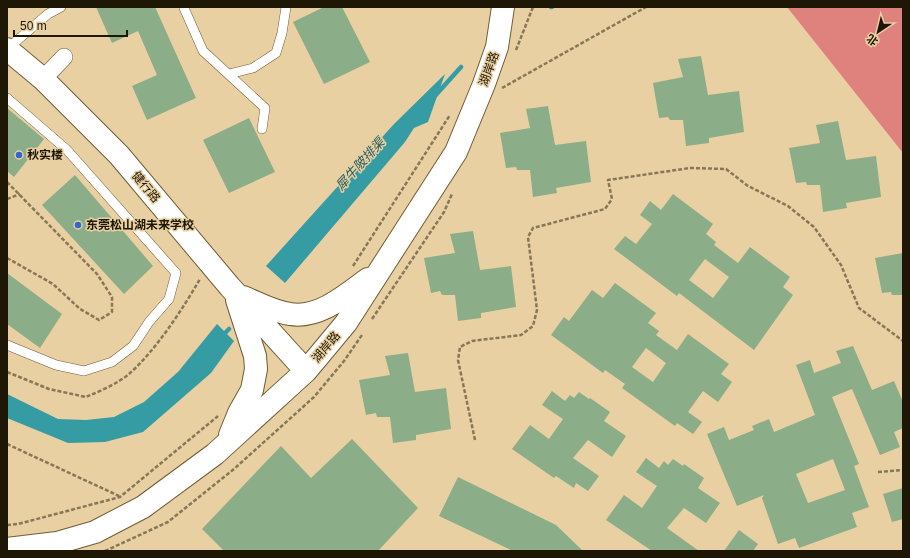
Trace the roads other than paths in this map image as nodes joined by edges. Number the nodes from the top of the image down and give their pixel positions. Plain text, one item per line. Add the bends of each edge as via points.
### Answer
1 (60, 7) edge
2 (184, 7) edge
3 (286, 7) edge
4 (503, 7) edge
5 (7, 49) edge
6 (64, 58) dead end
7 (229, 74) junction
8 (43, 79) junction
9 (7, 98) edge
10 (262, 129) dead end
11 (378, 272) junction
12 (235, 293) junction
13 (7, 345) edge
14 (306, 371) junction
15 (227, 443) junction
16 (58, 547) edge
17 (7, 549) edge

1 - 5 lane
2 - 7 lane via 203,51
3 - 7 lane via 276,53 253,68
4 - 11 street, 湖岸路 via 496,47 456,152
5 - 8 street, 健行路
6 - 8 street
7 - 10 lane via 265,108
8 - 12 street, 健行路 via 119,155
9 - 13 lane via 67,150 176,273 169,299 133,346 112,362 84,371 56,365
11 - 12 street via 342,298 318,311 291,315
11 - 14 street, 湖岸路 via 346,323
12 - 14 street, 健行路
12 - 15 street via 255,356 256,369 252,390
14 - 15 street, 湖岸路
15 - 16 street, 湖岸路 via 143,507 95,532
16 - 17 street, 湖岸路

